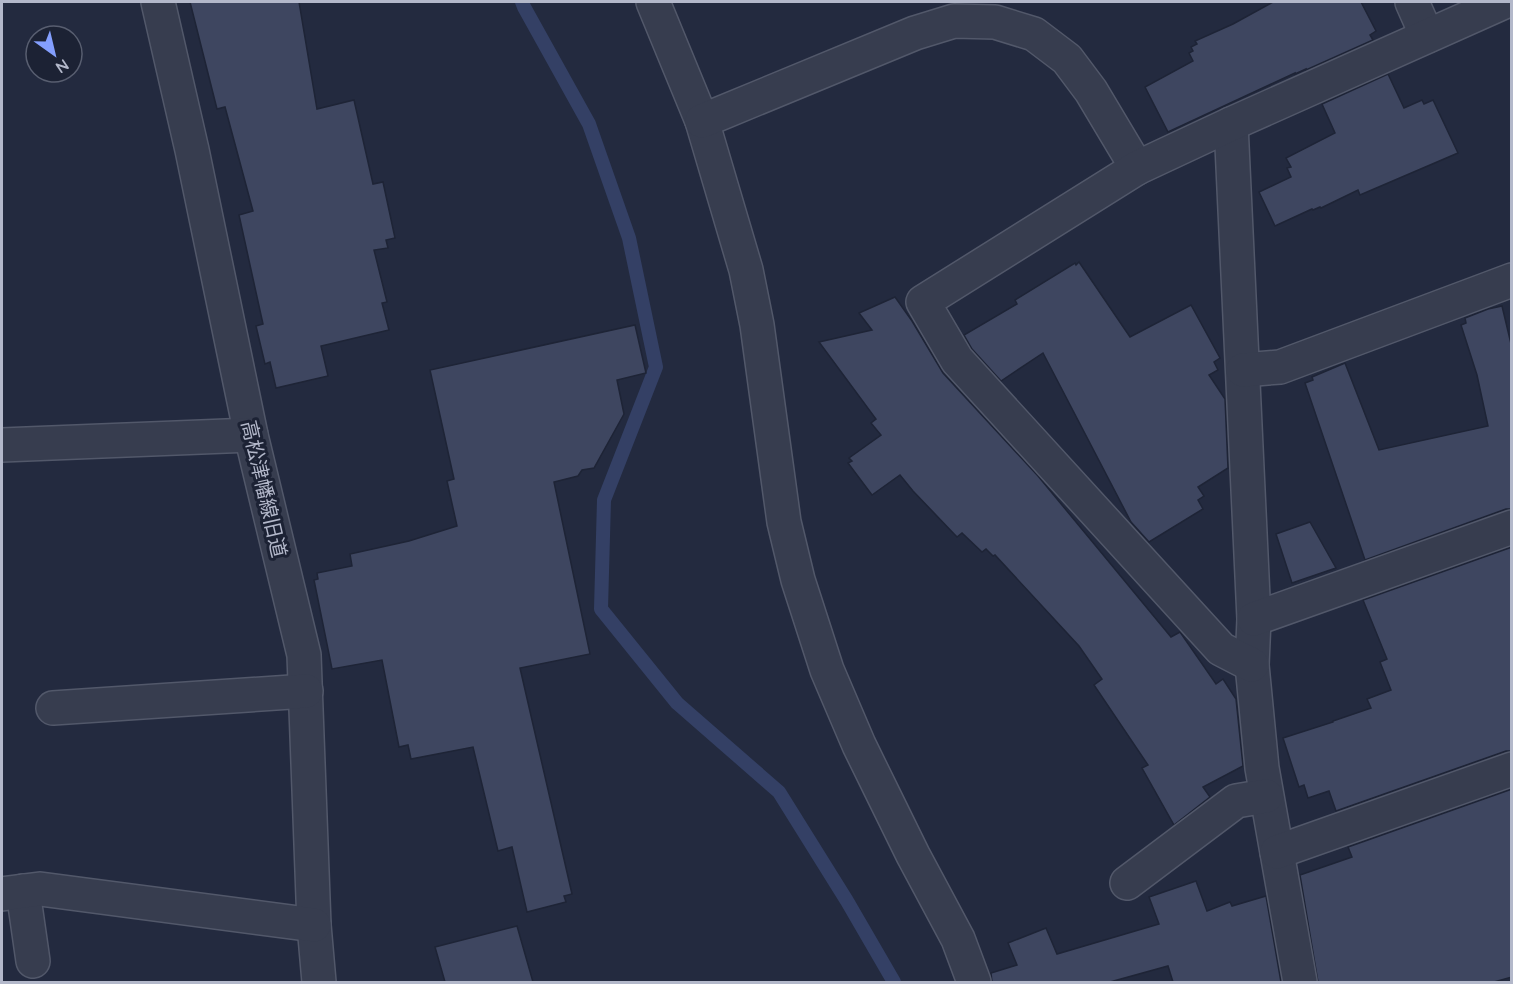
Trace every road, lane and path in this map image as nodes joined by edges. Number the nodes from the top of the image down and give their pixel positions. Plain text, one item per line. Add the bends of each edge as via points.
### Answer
1 (158, 2) edge
2 (653, 2) edge
3 (1412, 2) edge
4 (1504, 2) edge
5 (1427, 36) junction
6 (702, 121) junction
7 (1231, 124) junction
8 (1137, 168) junction
9 (1512, 280) edge
10 (1243, 370) junction
11 (251, 435) junction
12 (2, 445) edge
13 (1512, 527) edge
14 (1254, 619) junction
15 (1252, 665) junction
16 (306, 691) junction
17 (53, 708) dead end
18 (1512, 769) edge
19 (1266, 796) junction
20 (1277, 852) junction
21 (1127, 883) dead end
22 (12, 892) edge
23 (315, 925) junction
24 (33, 961) dead end
25 (319, 982) edge
26 (974, 982) edge
27 (1300, 982) edge

1 - 11 street, 高松津幡線旧道
2 - 6 street
3 - 5 street
4 - 5 street
5 - 7 street
6 - 8 street via 915,33 954,21 995,22 1034,34 1067,59
6 - 26 street via 747,270 784,522 798,580 827,670 859,745 958,939
7 - 8 street
7 - 10 street
8 - 15 street via 923,302 957,360 1221,649
9 - 10 street via 1280,367
10 - 14 street
11 - 12 street
11 - 16 street, 高松津幡線旧道 via 304,656
13 - 14 street
14 - 15 street
15 - 19 street
16 - 17 street
16 - 23 street, 高松津幡線旧道
18 - 20 street
19 - 20 street
19 - 21 street via 1236,801
20 - 27 street
22 - 23 street via 40,889
22 - 24 street
23 - 25 street, 高松津幡線旧道

